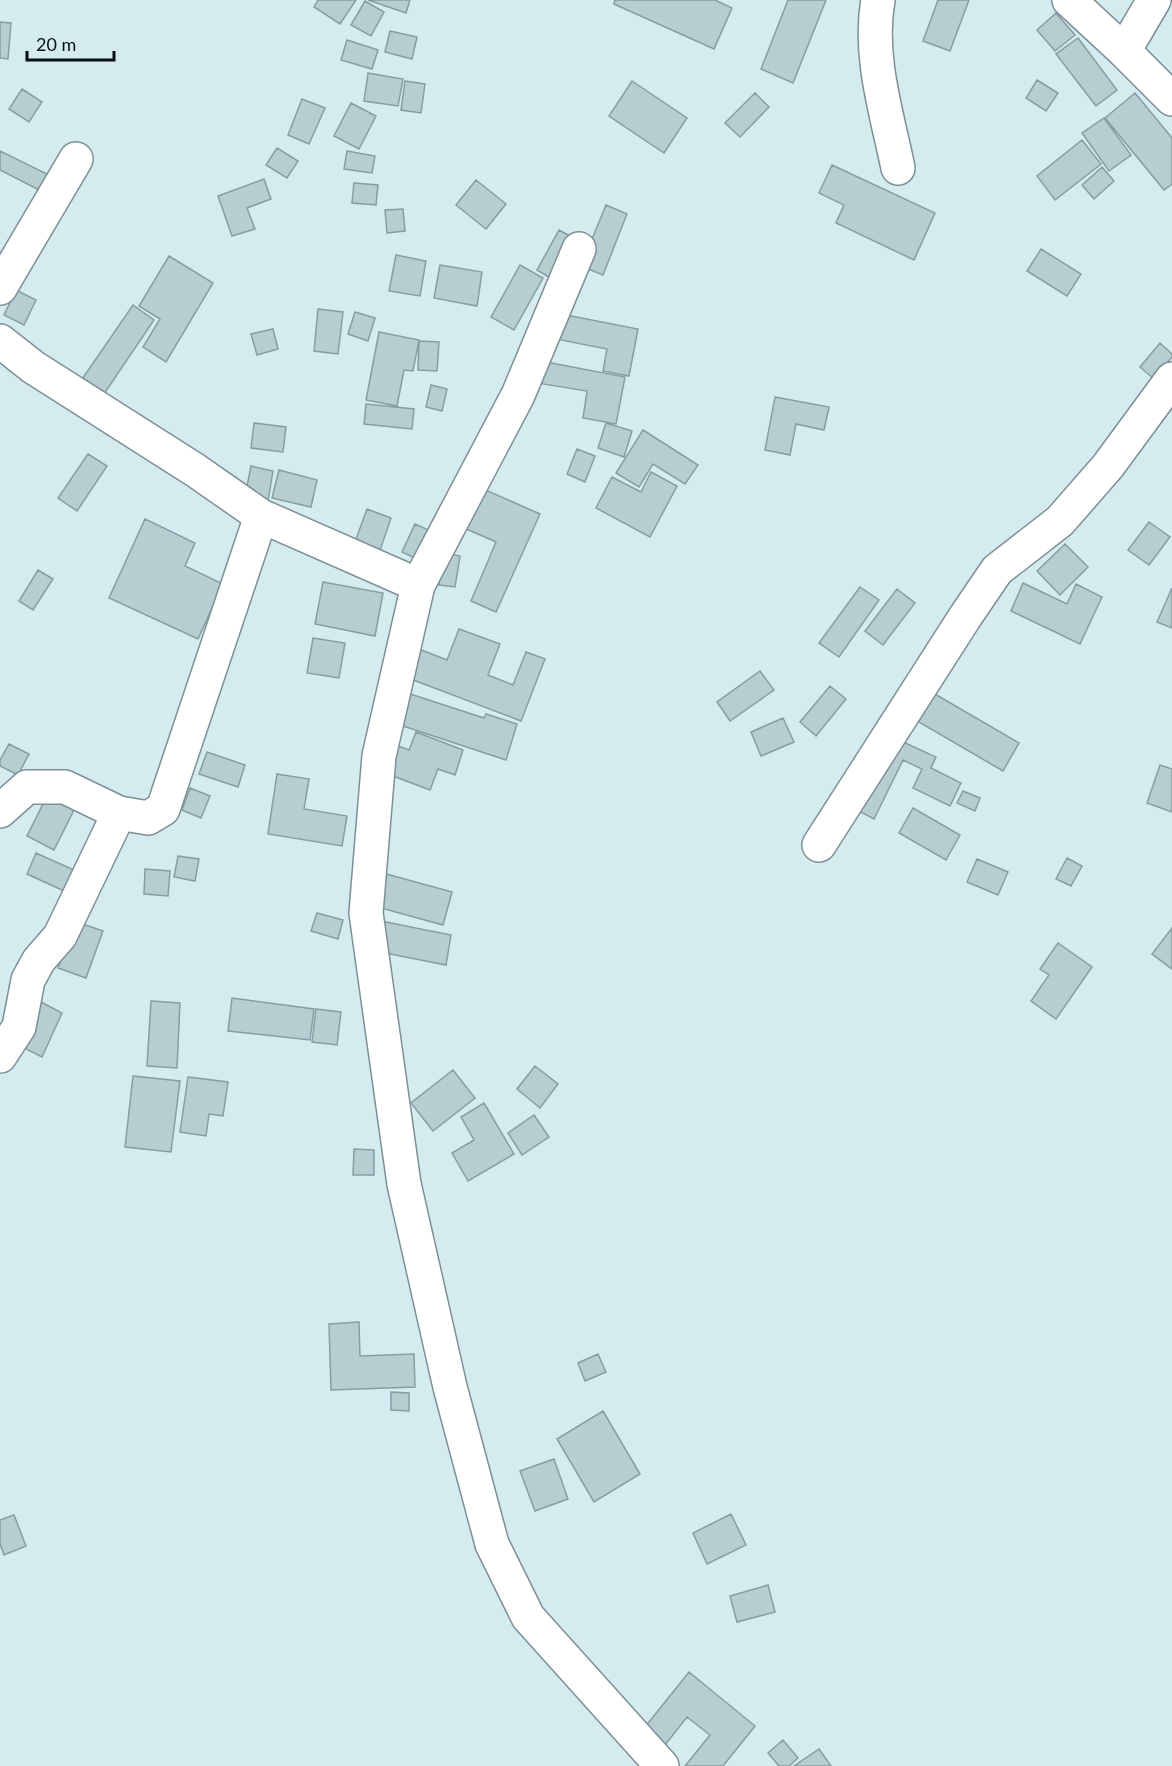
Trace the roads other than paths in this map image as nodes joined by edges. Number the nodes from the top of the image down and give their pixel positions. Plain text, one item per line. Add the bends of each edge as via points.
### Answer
1 (878, 0) edge
2 (1069, 0) edge
3 (1154, 0) edge
4 (1124, 51) junction
5 (1172, 99) edge
6 (76, 159) dead end
7 (898, 168) dead end
8 (579, 249) dead end
9 (0, 288) edge
10 (0, 341) edge
11 (1172, 379) edge
12 (261, 516) junction
13 (418, 585) junction
14 (0, 811) edge
15 (119, 813) junction
16 (819, 845) dead end
17 (0, 1056) edge
18 (662, 1766) edge

1 - 7 street via 876,59
2 - 4 street
3 - 4 street
4 - 5 street
6 - 9 street
8 - 13 street via 518,395
10 - 12 street via 33,367
11 - 16 street via 1108,466 1060,521 997,570
12 - 13 street
12 - 15 street via 163,809 147,818
13 - 18 street via 379,756 366,913 404,1184 450,1387 492,1544 528,1617
14 - 15 street via 27,787 65,787
15 - 17 street via 60,936 28,980 19,1027

